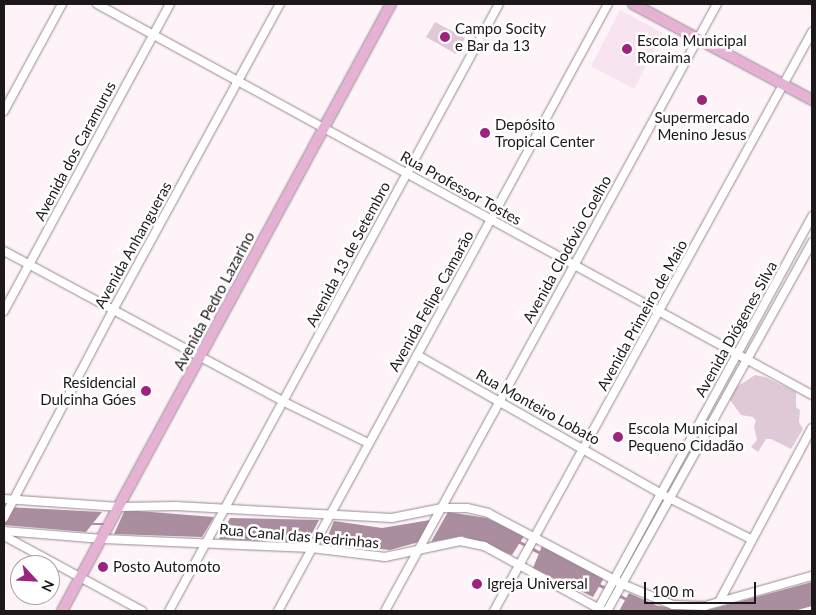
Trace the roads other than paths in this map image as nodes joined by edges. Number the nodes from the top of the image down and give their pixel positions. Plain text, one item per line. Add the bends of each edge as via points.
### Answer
1 (62, 4) edge
2 (97, 4) edge
3 (170, 4) edge
4 (280, 4) edge
5 (391, 4) edge
6 (499, 4) edge
7 (608, 4) edge
8 (633, 4) edge
9 (717, 4) edge
10 (812, 32) edge
11 (153, 35) junction
12 (698, 39) junction
13 (238, 81) junction
14 (783, 85) junction
15 (812, 100) edge
16 (4, 111) edge
17 (322, 128) junction
18 (407, 174) junction
19 (812, 216) edge
20 (490, 220) junction
21 (812, 242) edge
22 (797, 245) junction
23 (4, 251) edge
24 (808, 251) junction
25 (574, 264) junction
26 (29, 265) junction
27 (113, 310) junction
28 (4, 311) edge
29 (659, 311) junction
30 (739, 354) junction
31 (417, 356) junction
32 (201, 357) junction
33 (747, 358) junction
34 (812, 395) edge
35 (284, 402) junction
36 (499, 402) junction
37 (812, 428) edge
38 (368, 443) junction
39 (584, 449) junction
40 (661, 493) junction
41 (670, 498) junction
42 (4, 499) edge
43 (12, 502) junction
44 (120, 507) junction
45 (440, 511) junction
46 (223, 512) junction
47 (4, 518) edge
48 (328, 518) junction
49 (4, 531) edge
50 (4, 536) edge
51 (103, 539) junction
52 (533, 539) junction
53 (751, 539) junction
54 (208, 542) junction
55 (312, 546) junction
56 (418, 550) junction
57 (520, 563) junction
58 (812, 576) edge
59 (81, 577) junction
60 (612, 583) junction
61 (620, 587) junction
62 (719, 602) junction
63 (603, 610) edge
64 (62, 611) edge
65 (142, 611) edge
66 (169, 611) edge
67 (278, 611) edge
68 (385, 611) edge
69 (494, 611) edge

1 - 16 street
2 - 11 street, Rua Professor Tostes
3 - 11 street, Avenida dos Caramurus
4 - 13 street, Avenida Anhangueras
5 - 17 main road, Avenida Pedro Lazarino
6 - 18 street, Avenida 13 de Setembro
7 - 20 street, Avenida Felipe Camarão
8 - 12 main road
9 - 12 street, Avenida Clodóvio Coelho
10 - 14 street, Avenida Primeiro de Maio
11 - 13 street, Rua Professor Tostes
11 - 26 street, Avenida dos Caramurus
12 - 14 main road
12 - 25 street, Avenida Clodóvio Coelho
13 - 17 street, Rua Professor Tostes
13 - 27 street, Avenida Anhangueras
14 - 15 main road
14 - 29 street, Avenida Primeiro de Maio
17 - 18 street, Rua Professor Tostes
17 - 32 main road, Avenida Pedro Lazarino
18 - 20 street, Rua Professor Tostes
18 - 35 street, Avenida 13 de Setembro
19 - 22 street, Avenida Diógenes Silva
20 - 25 street, Rua Professor Tostes
20 - 31 street, Avenida Felipe Camarão
21 - 24 street, Avenida Diógenes Silva
22 - 24 street
22 - 30 street, Avenida Diógenes Silva
23 - 26 street
24 - 33 street, Avenida Diógenes Silva
25 - 29 street, Rua Professor Tostes
25 - 36 street, Avenida Clodóvio Coelho
26 - 27 street
26 - 28 street, Avenida dos Caramurus
27 - 32 street
27 - 43 street, Avenida Anhangueras
29 - 30 street, Rua Professor Tostes
29 - 39 street, Avenida Primeiro de Maio
30 - 33 street, Rua Professor Tostes
30 - 40 street, Avenida Diógenes Silva
31 - 36 street, Rua Monteiro Lobato
31 - 38 street, Avenida Felipe Camarão
32 - 35 street
32 - 44 main road, Avenida Pedro Lazarino
33 - 34 street, Rua Professor Tostes
33 - 41 street, Avenida Diógenes Silva
35 - 38 street
35 - 46 street, Avenida 13 de Setembro
36 - 39 street, Rua Monteiro Lobato
36 - 45 street, Avenida Clodóvio Coelho
37 - 53 street
38 - 48 street, Avenida Felipe Camarão
39 - 40 street, Rua Monteiro Lobato
39 - 52 street, Avenida Primeiro de Maio
40 - 41 street, Rua Monteiro Lobato
40 - 60 street, Avenida Diógenes Silva
41 - 53 street, Rua Monteiro Lobato
41 - 61 street, Avenida Diógenes Silva
42 - 43 street, Rua Canal das Pedrinhas
43 - 44 street, Rua Canal das Pedrinhas
43 - 47 street, Avenida Anhangueras
44 - 46 street, Rua Canal das Pedrinhas
44 - 51 main road, Avenida Pedro Lazarino
45 - 48 street, Rua Canal das Pedrinhas via 392,518
45 - 52 street, Rua Canal das Pedrinhas via 467,508 488,513
45 - 56 street, Avenida Clodóvio Coelho
46 - 48 street, Rua Canal das Pedrinhas
46 - 54 street, Avenida 13 de Setembro
48 - 55 street, Avenida Felipe Camarão
49 - 51 street, Rua Canal das Pedrinhas
50 - 59 street
51 - 54 street, Rua Canal das Pedrinhas
51 - 59 main road, Avenida Pedro Lazarino
52 - 57 street, Avenida Primeiro de Maio
52 - 60 street, Rua Canal das Pedrinhas
53 - 62 street
54 - 55 street, Rua Canal das Pedrinhas
54 - 66 street
55 - 56 street, Rua Canal das Pedrinhas via 385,558
55 - 67 street, Avenida Felipe Camarão
56 - 57 street, Rua Canal das Pedrinhas via 460,541 484,546
56 - 68 street
57 - 63 street, Rua Canal das Pedrinhas
57 - 69 street, Avenida Primeiro de Maio
58 - 62 street, Rua Canal das Pedrinhas
59 - 64 main road, Avenida Pedro Lazarino
59 - 65 street
60 - 61 street, Rua Canal das Pedrinhas
60 - 63 street, Avenida Diógenes Silva via 603,600
61 - 62 street, Rua Canal das Pedrinhas via 673,606 705,606
61 - 63 street, Avenida Diógenes Silva

